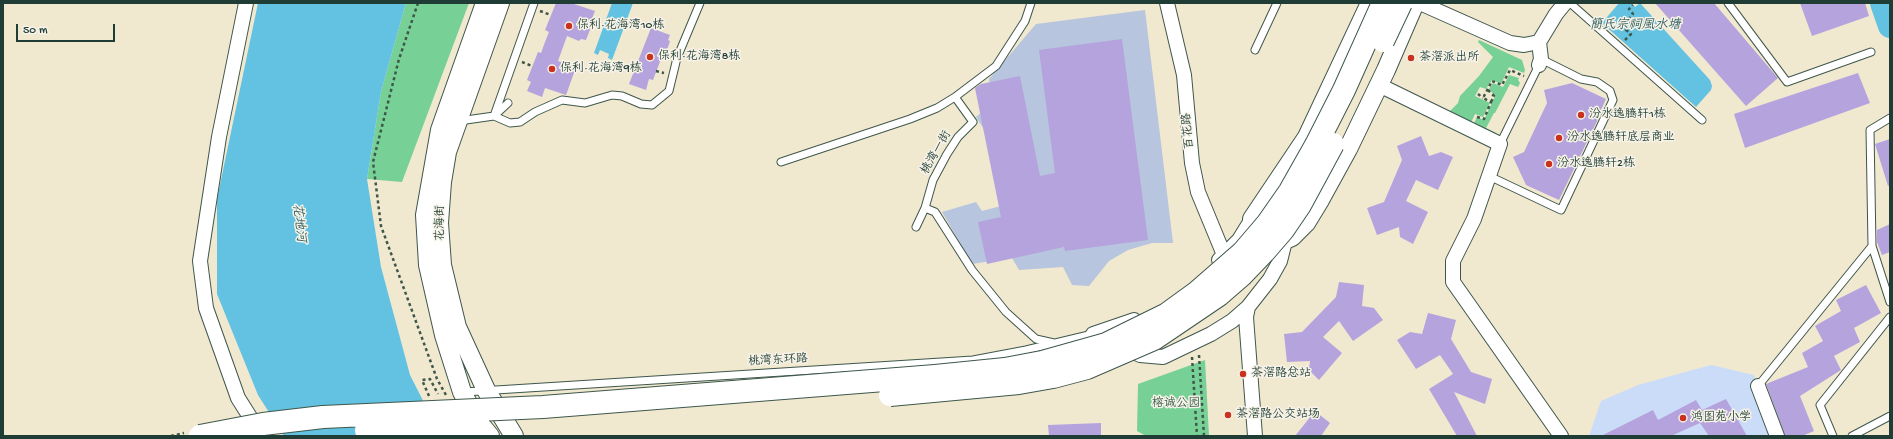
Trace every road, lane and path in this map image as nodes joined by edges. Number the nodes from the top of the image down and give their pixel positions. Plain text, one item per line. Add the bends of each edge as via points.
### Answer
1 (246, 3) edge
2 (418, 3) edge
3 (485, 3) edge
4 (500, 3) edge
5 (534, 3) edge
6 (700, 3) edge
7 (1031, 3) edge
8 (1167, 3) edge
9 (1277, 3) edge
10 (1370, 3) edge
11 (1384, 3) edge
12 (1401, 3) edge
13 (1416, 3) edge
14 (1420, 3) edge
15 (1728, 3) edge
16 (1564, 4) edge
17 (1633, 5) dead end
18 (1539, 42) junction
19 (1624, 42) dead end
20 (1255, 50) dead end
21 (1871, 52) dead end
22 (1540, 62) junction
23 (1532, 80) junction
24 (1379, 85) junction
25 (1488, 90) junction
26 (1478, 94) dead end
27 (955, 97) junction
28 (1483, 98) junction
29 (1491, 102) junction
30 (508, 103) dead end
31 (494, 116) junction
32 (1890, 118) edge
33 (1702, 120) dead end
34 (451, 121) junction
35 (1473, 122) dead end
36 (1500, 144) junction
37 (781, 162) dead end
38 (1488, 176) junction
39 (924, 208) junction
40 (1252, 219) junction
41 (916, 227) dead end
42 (1285, 241) junction
43 (1872, 246) junction
44 (1224, 255) junction
45 (1890, 302) edge
46 (1163, 305) junction
47 (1248, 307) junction
48 (1890, 318) edge
49 (1093, 334) junction
50 (1056, 344) junction
51 (1191, 345) junction
52 (1171, 354) junction
53 (1199, 362) dead end
54 (1758, 386) joint
55 (486, 390) junction
56 (455, 396) junction
57 (430, 397) dead end
58 (439, 397) dead end
59 (1890, 416) edge
60 (200, 436) edge
61 (262, 436) edge
62 (287, 436) edge
63 (490, 436) edge
64 (514, 436) edge
65 (1197, 436) edge
66 (1204, 436) edge
67 (1255, 436) edge
68 (1561, 436) edge
69 (1777, 436) edge
70 (1833, 436) edge
71 (1852, 436) edge

1 - 61 street via 219,137 200,261 206,308 238,398
2 - 56 path via 399,59 373,162 381,226 437,379
3 - 34 street, 花海街
4 - 34 street, 花海街 via 474,72
5 - 31 lane
6 - 31 lane via 677,58 669,91 652,105 612,95 585,103 562,100 520,122 510,123
7 - 27 lane via 1025,21 996,66
8 - 44 street, 百花路 via 1184,75 1192,163 1198,192
9 - 20 lane
10 - 40 street via 1307,137
11 - 60 main road, bridge via 1316,145 1290,191 1267,224 1243,252 1196,293 1167,314 1106,344 1034,364 935,376 558,406 323,417 263,424
12 - 62 main road, bridge via 1319,172 1283,230 1242,275 1183,321 1154,339 1087,368 1019,383 959,390 642,416
13 - 24 street
14 - 18 street via 1510,43 1524,45
15 - 21 lane via 1787,82
16 - 18 street
16 - 33 lane
17 - 19 path via 1629,10 1633,14 1628,20 1632,25 1626,30 1631,34
18 - 22 street
22 - 23 lane
22 - 38 lane via 1581,80 1597,82 1610,91 1613,100 1561,210 1543,197
23 - 25 path via 1510,70 1502,85 1492,81
23 - 36 lane
24 - 36 street
24 - 42 street via 1320,200 1306,223
25 - 28 path
25 - 29 path via 1494,96
26 - 28 path
27 - 37 lane via 910,119
27 - 39 lane, 桃湾一街 via 973,122 958,137 947,154 933,180
28 - 29 path
29 - 35 path via 1484,119 1476,116
30 - 31 lane
31 - 34 lane
32 - 43 lane via 1870,130
34 - 55 street, 花海街 via 439,224 442,265 457,327
34 - 56 street, 花海街 via 433,161 425,215 428,265
36 - 38 street
38 - 68 street via 1474,219 1453,261 1453,282
39 - 41 lane, 桃湾一街
39 - 50 lane via 935,212 972,270 1006,312 1036,339
40 - 42 street via 1260,234 1268,240
40 - 44 street via 1239,240
42 - 47 street via 1280,261 1270,279
43 - 45 lane
43 - 54 lane
44 - 46 street via 1202,277
46 - 49 street via 1131,322
46 - 52 street via 1144,321 1140,333 1143,341 1152,350
47 - 51 street via 1232,321
47 - 67 street via 1247,343
48 - 70 lane via 1820,405
49 - 50 lane, 桃湾东环路
49 - 52 street via 1140,355 1163,357
50 - 55 lane, 桃湾东环路 via 958,361
51 - 52 street
51 - 65 path
53 - 66 path
54 - 69 street
55 - 56 lane, 桃湾东环路
55 - 64 street, 花海街
56 - 63 street, 花海街
57 - 58 path, bridge via 422,380 430,379
59 - 71 lane

